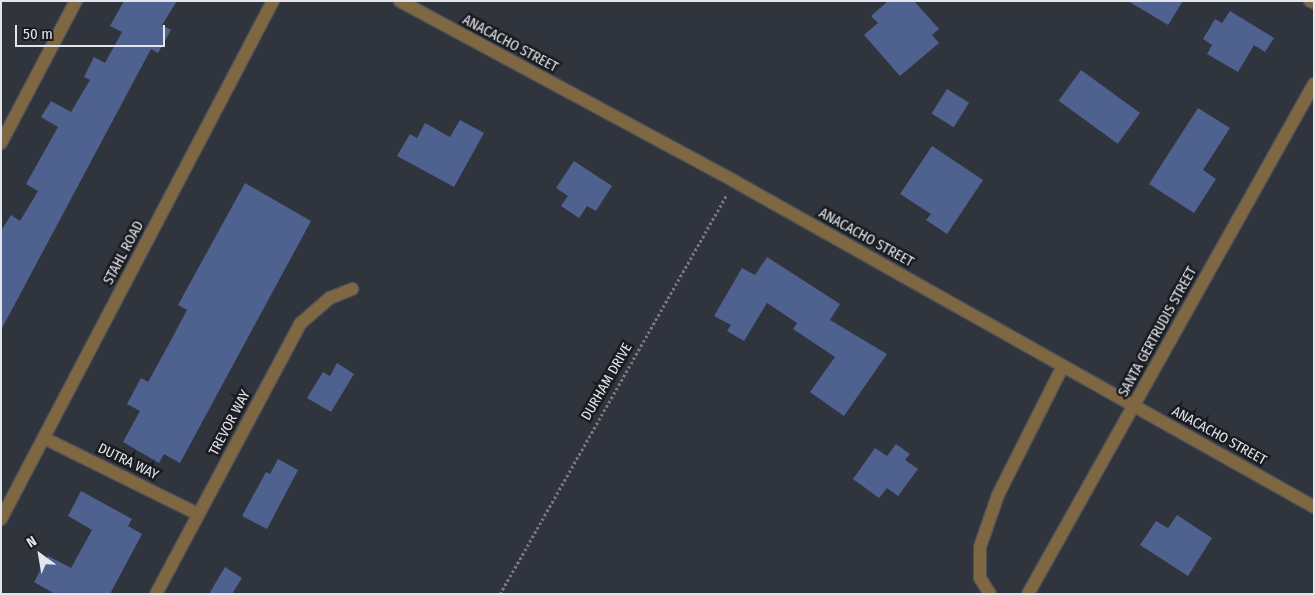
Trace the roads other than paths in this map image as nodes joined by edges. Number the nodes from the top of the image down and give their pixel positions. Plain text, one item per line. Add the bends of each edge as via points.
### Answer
1 (76, 1) edge
2 (273, 1) edge
3 (400, 1) edge
4 (1310, 1) edge
5 (1314, 3) edge
6 (1314, 84) edge
7 (1, 144) edge
8 (352, 289) dead end
9 (1063, 366) junction
10 (1134, 406) junction
11 (44, 438) junction
12 (1314, 507) edge
13 (198, 514) junction
14 (1, 519) edge
15 (156, 594) edge
16 (990, 594) edge
17 (1028, 594) edge

1 - 7 street
2 - 11 street, STAHL ROAD
3 - 9 street, ANACACHO STREET via 734,181
4 - 5 street
6 - 10 street, SANTA GERTRUDIS STREET
8 - 13 street, TREVOR WAY via 330,298 301,322
9 - 10 street, ANACACHO STREET
9 - 16 street via 998,496 980,547 980,578
10 - 12 street, ANACACHO STREET
10 - 17 street, SANTA GERTRUDIS STREET
11 - 13 street, DUTRA WAY
11 - 14 street, STAHL ROAD
13 - 15 street, TREVOR WAY

